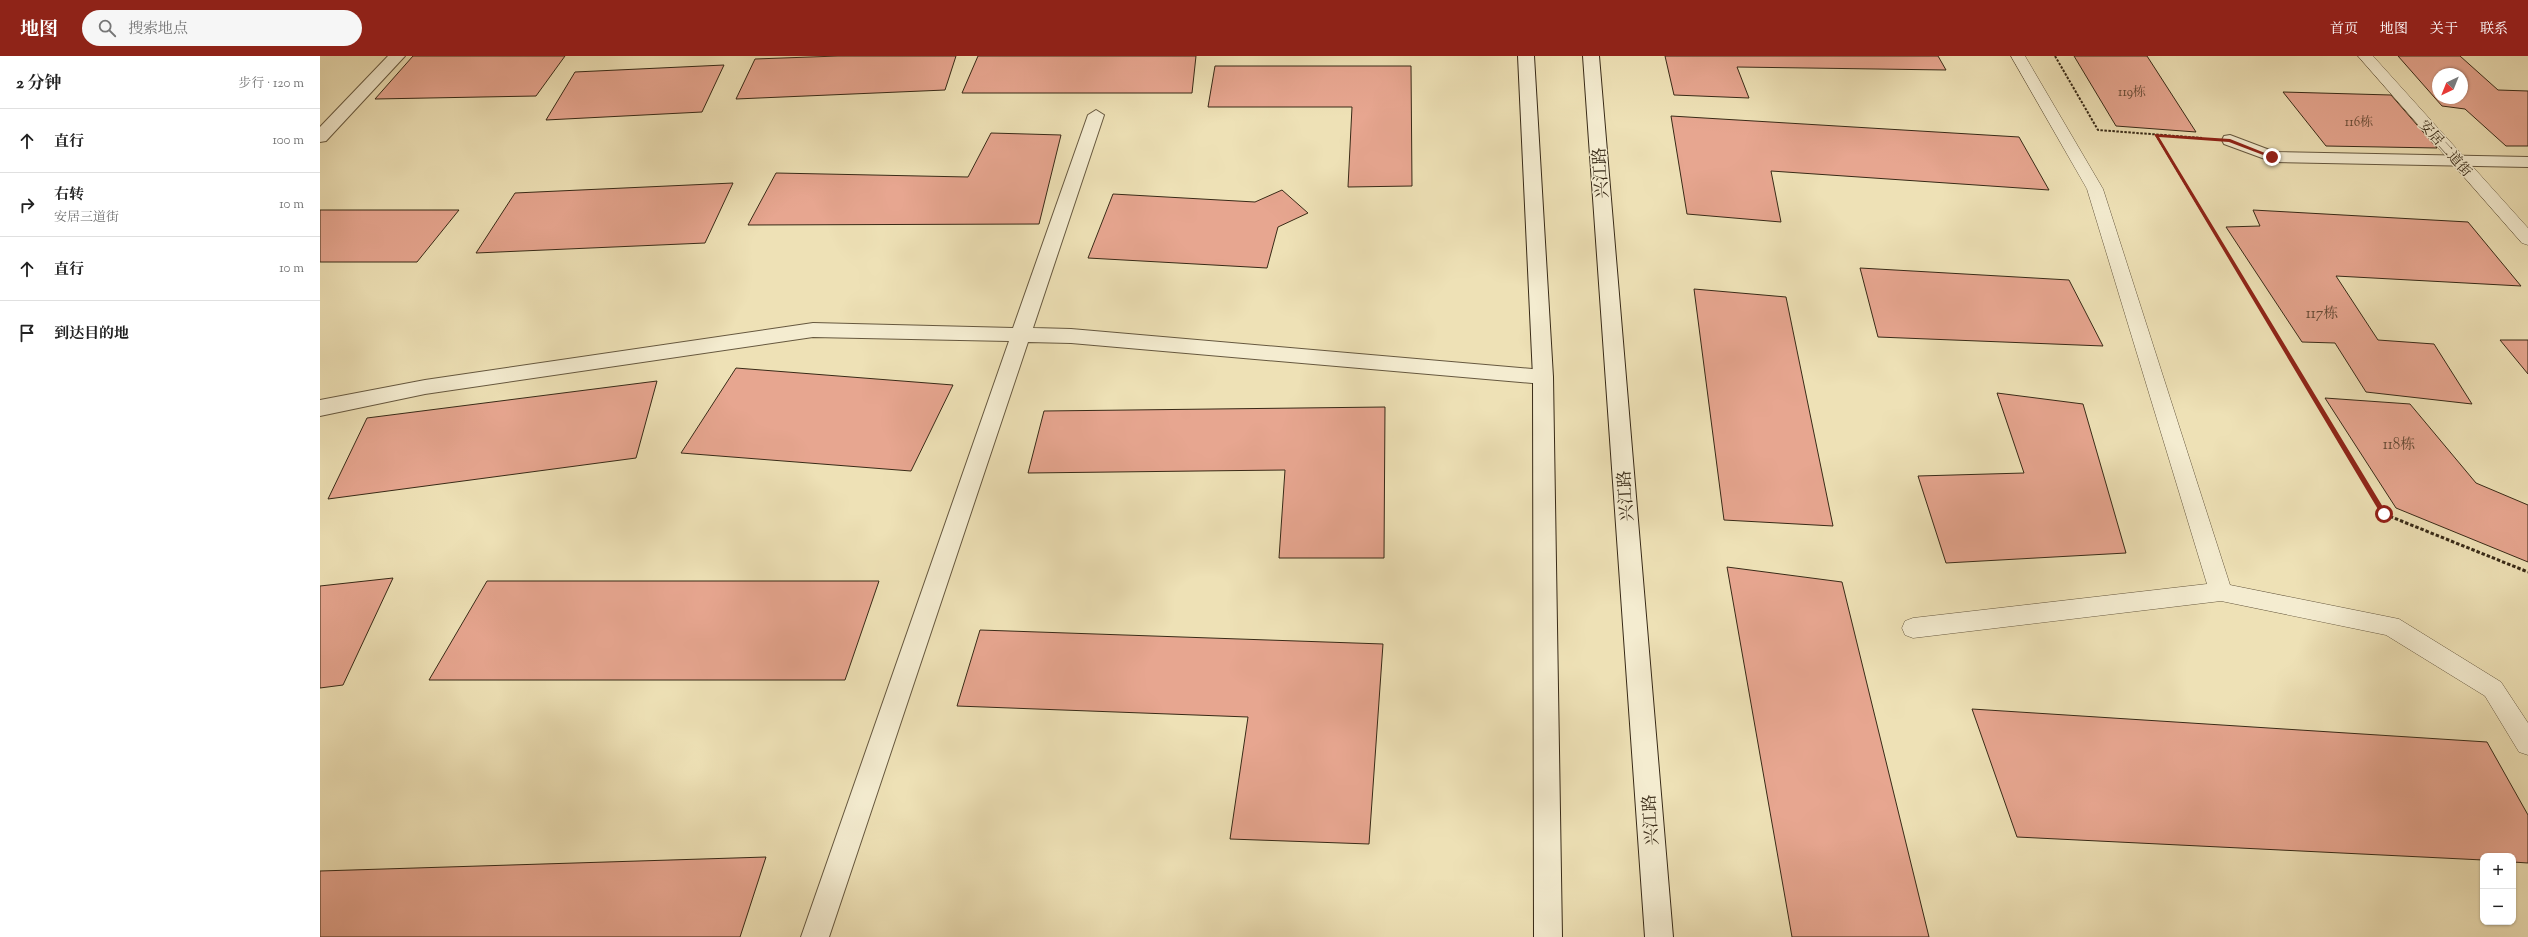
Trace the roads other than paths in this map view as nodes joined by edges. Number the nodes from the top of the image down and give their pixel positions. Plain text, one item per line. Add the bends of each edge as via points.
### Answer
1 (397, 56) edge
2 (1526, 56) edge
3 (1591, 56) edge
4 (2018, 56) edge
5 (2365, 56) edge
6 (1096, 115) dead end
7 (320, 137) edge
8 (2230, 140) road end
9 (2459, 162) junction
10 (2528, 162) edge
11 (2528, 239) edge
12 (1020, 334) junction
13 (1542, 377) junction
14 (320, 408) edge
15 (2221, 592) junction
16 (1913, 628) dead end
17 (2528, 744) edge
18 (816, 937) edge
19 (1548, 937) edge
20 (1659, 937) edge

1 - 7 street
2 - 13 street
3 - 20 street, 兴江路
4 - 15 lane via 2095,188
5 - 9 lane, 安居二道街
6 - 12 street
8 - 9 street via 2272,157
9 - 10 street
9 - 11 lane, 安居二道街
12 - 13 street via 1071,336
12 - 14 street via 813,330 425,387
12 - 18 street
13 - 19 street
15 - 16 lane
15 - 17 lane via 2391,626 2493,689

